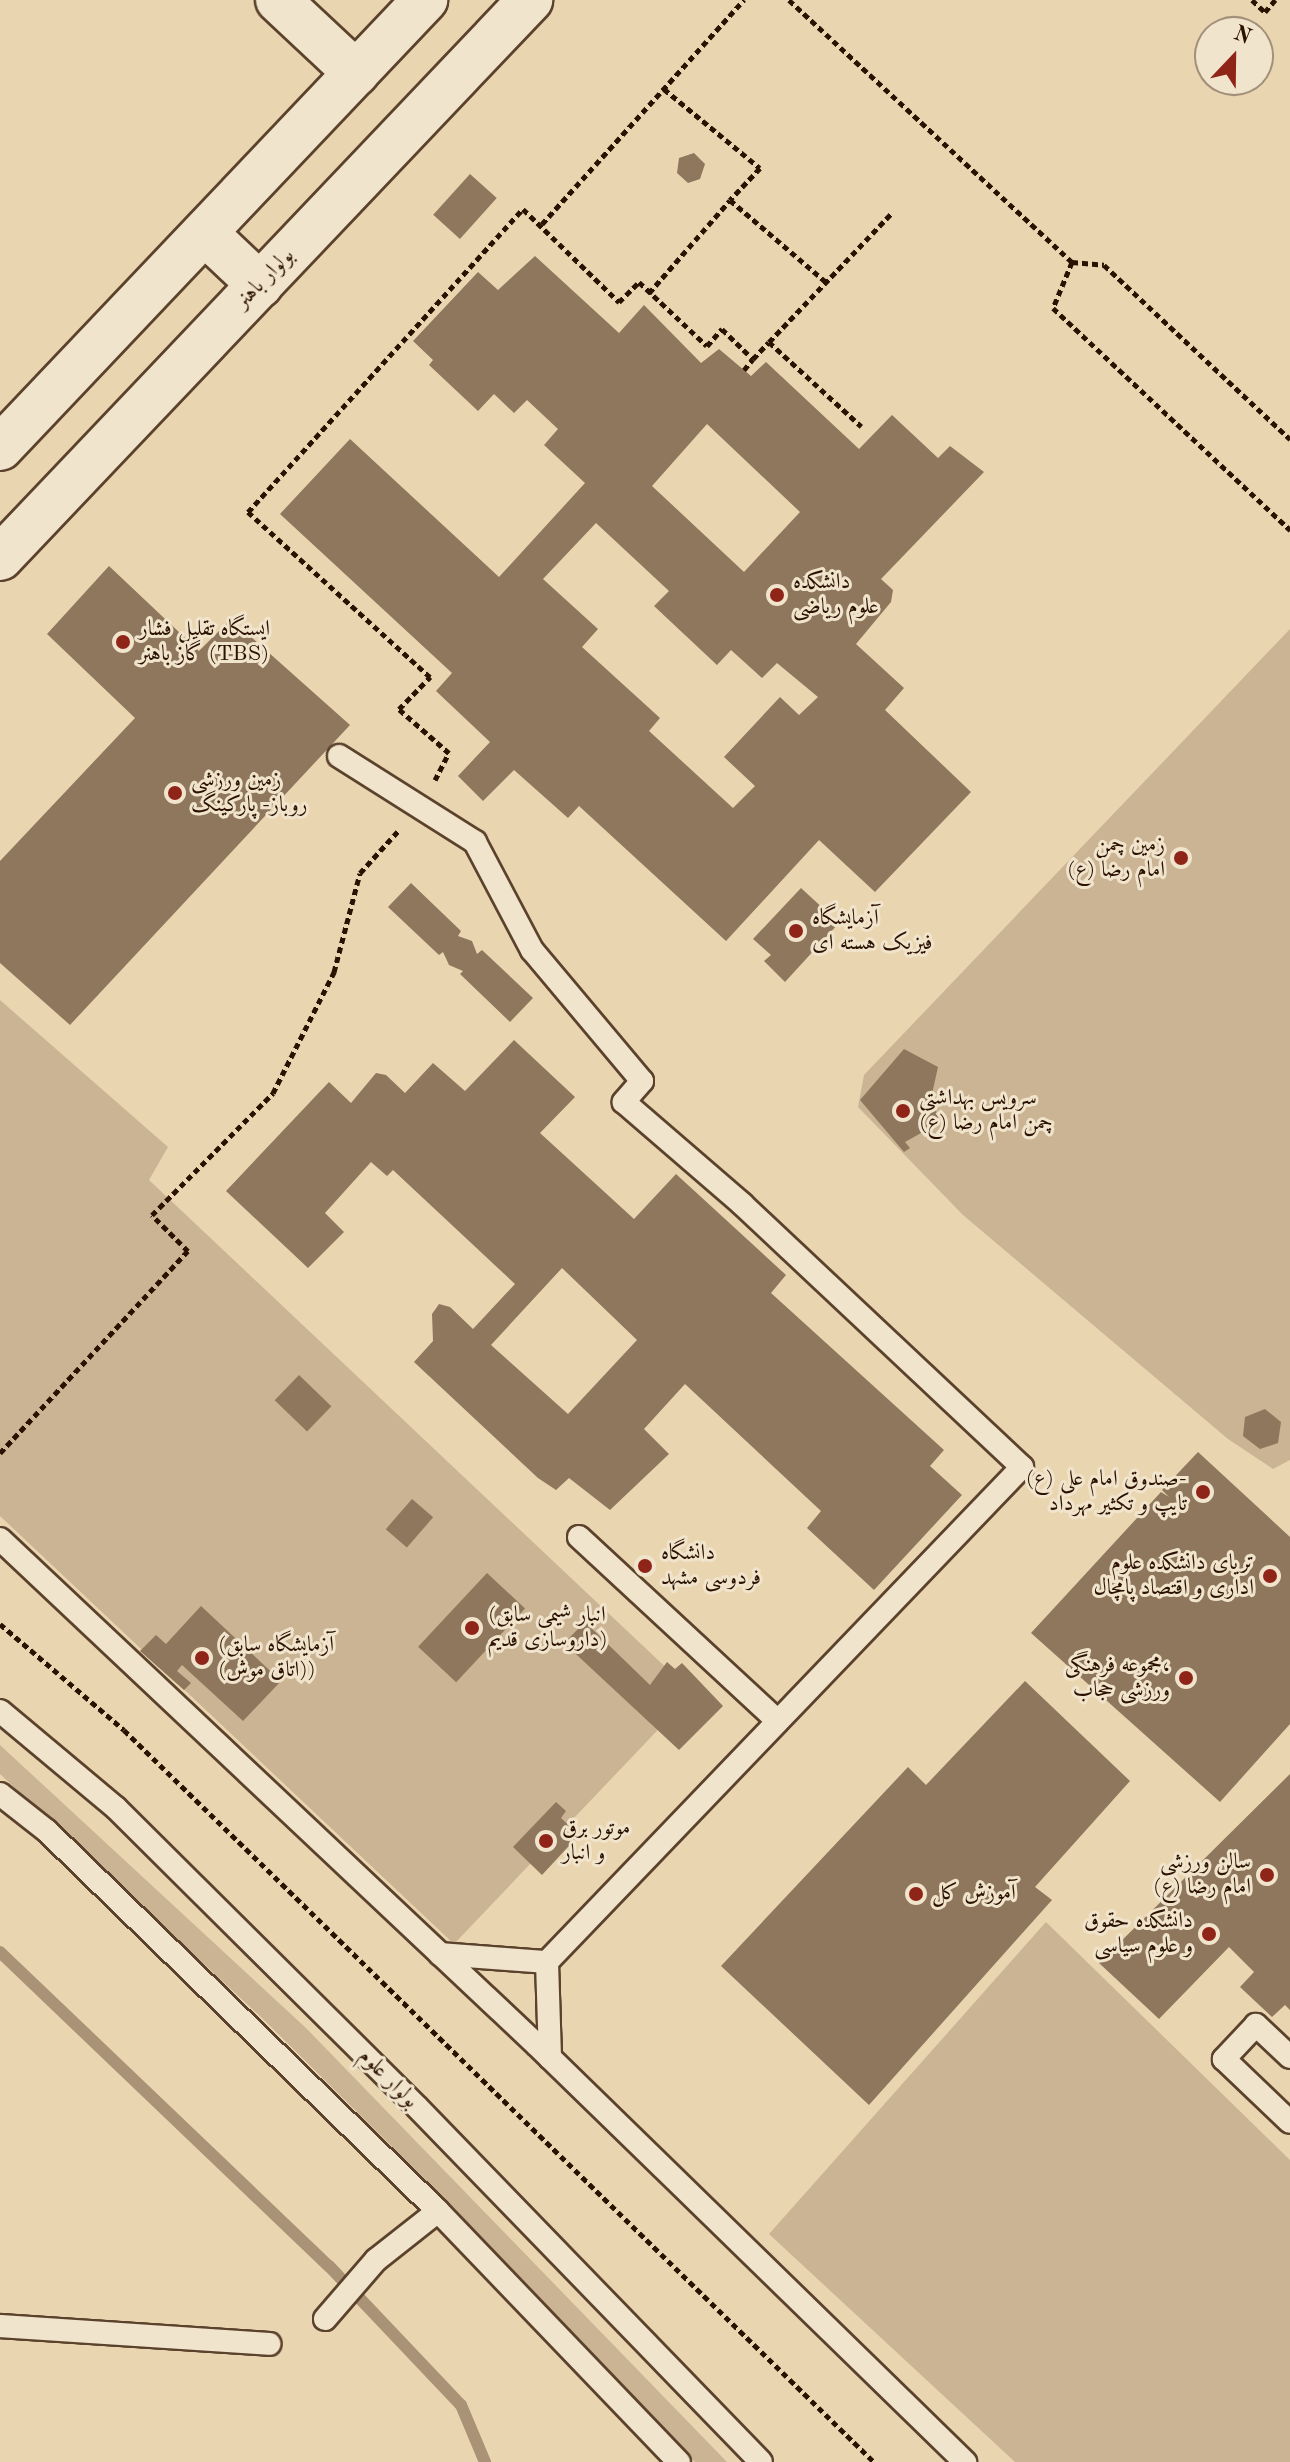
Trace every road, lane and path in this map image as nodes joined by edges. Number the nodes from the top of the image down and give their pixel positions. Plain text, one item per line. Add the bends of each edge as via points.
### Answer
1 (278, 0) edge
2 (425, 0) edge
3 (530, 0) edge
4 (744, 0) edge
5 (789, 0) edge
6 (1252, 0) edge
7 (1275, 0) edge
8 (356, 73) junction
9 (664, 89) junction
10 (730, 200) junction
11 (892, 213) dead end
12 (542, 224) junction
13 (205, 233) junction
14 (1072, 262) junction
15 (826, 282) junction
16 (260, 285) junction
17 (649, 293) junction
18 (769, 342) junction
19 (753, 359) junction
20 (744, 370) dead end
21 (861, 426) dead end
22 (1290, 439) edge
23 (0, 448) edge
24 (1290, 530) edge
25 (0, 558) edge
26 (339, 756) dead end
27 (421, 805) junction
28 (0, 1453) edge
29 (579, 1537) dead end
30 (0, 1539) edge
31 (0, 1624) edge
32 (0, 1711) edge
33 (778, 1721) junction
34 (0, 1794) edge
35 (440, 1954) junction
36 (547, 1962) junction
37 (1290, 2057) edge
38 (550, 2058) junction
39 (1290, 2122) edge
40 (438, 2211) junction
41 (325, 2319) dead end
42 (0, 2326) edge
43 (269, 2344) dead end
44 (679, 2462) edge
45 (761, 2462) edge
46 (874, 2462) edge
47 (965, 2462) edge

1 - 8 street
2 - 8 street
3 - 16 street, بولوار باهنر
4 - 9 path
5 - 14 path
6 - 7 path via 1265,12
8 - 13 street
9 - 10 path via 760,168
9 - 12 path
10 - 15 path
10 - 17 path
11 - 15 path
12 - 17 path via 619,302 639,282
12 - 27 path via 523,209 248,512 430,677 399,709 449,753
13 - 16 street
13 - 23 street
14 - 22 path via 1104,265
14 - 24 path via 1053,308
15 - 18 path
16 - 25 street, بولوار باهنر
17 - 19 path via 707,346 722,329
18 - 19 path
18 - 21 path
19 - 20 path
26 - 27 lane
27 - 28 path via 360,873 334,972 273,1093 152,1215 188,1251
27 - 33 lane via 475,842 532,950 642,1081 624,1102 742,1204 1022,1467
29 - 33 lane
30 - 35 lane
31 - 46 path via 124,1730
32 - 45 lane, بولوار علوم via 116,1808 417,2107
33 - 36 lane
34 - 40 lane via 47,1831
35 - 36 lane
35 - 38 lane
36 - 38 lane
37 - 39 lane via 1256,2025 1224,2059
38 - 47 lane
40 - 41 lane via 376,2260
40 - 44 lane
42 - 43 lane

